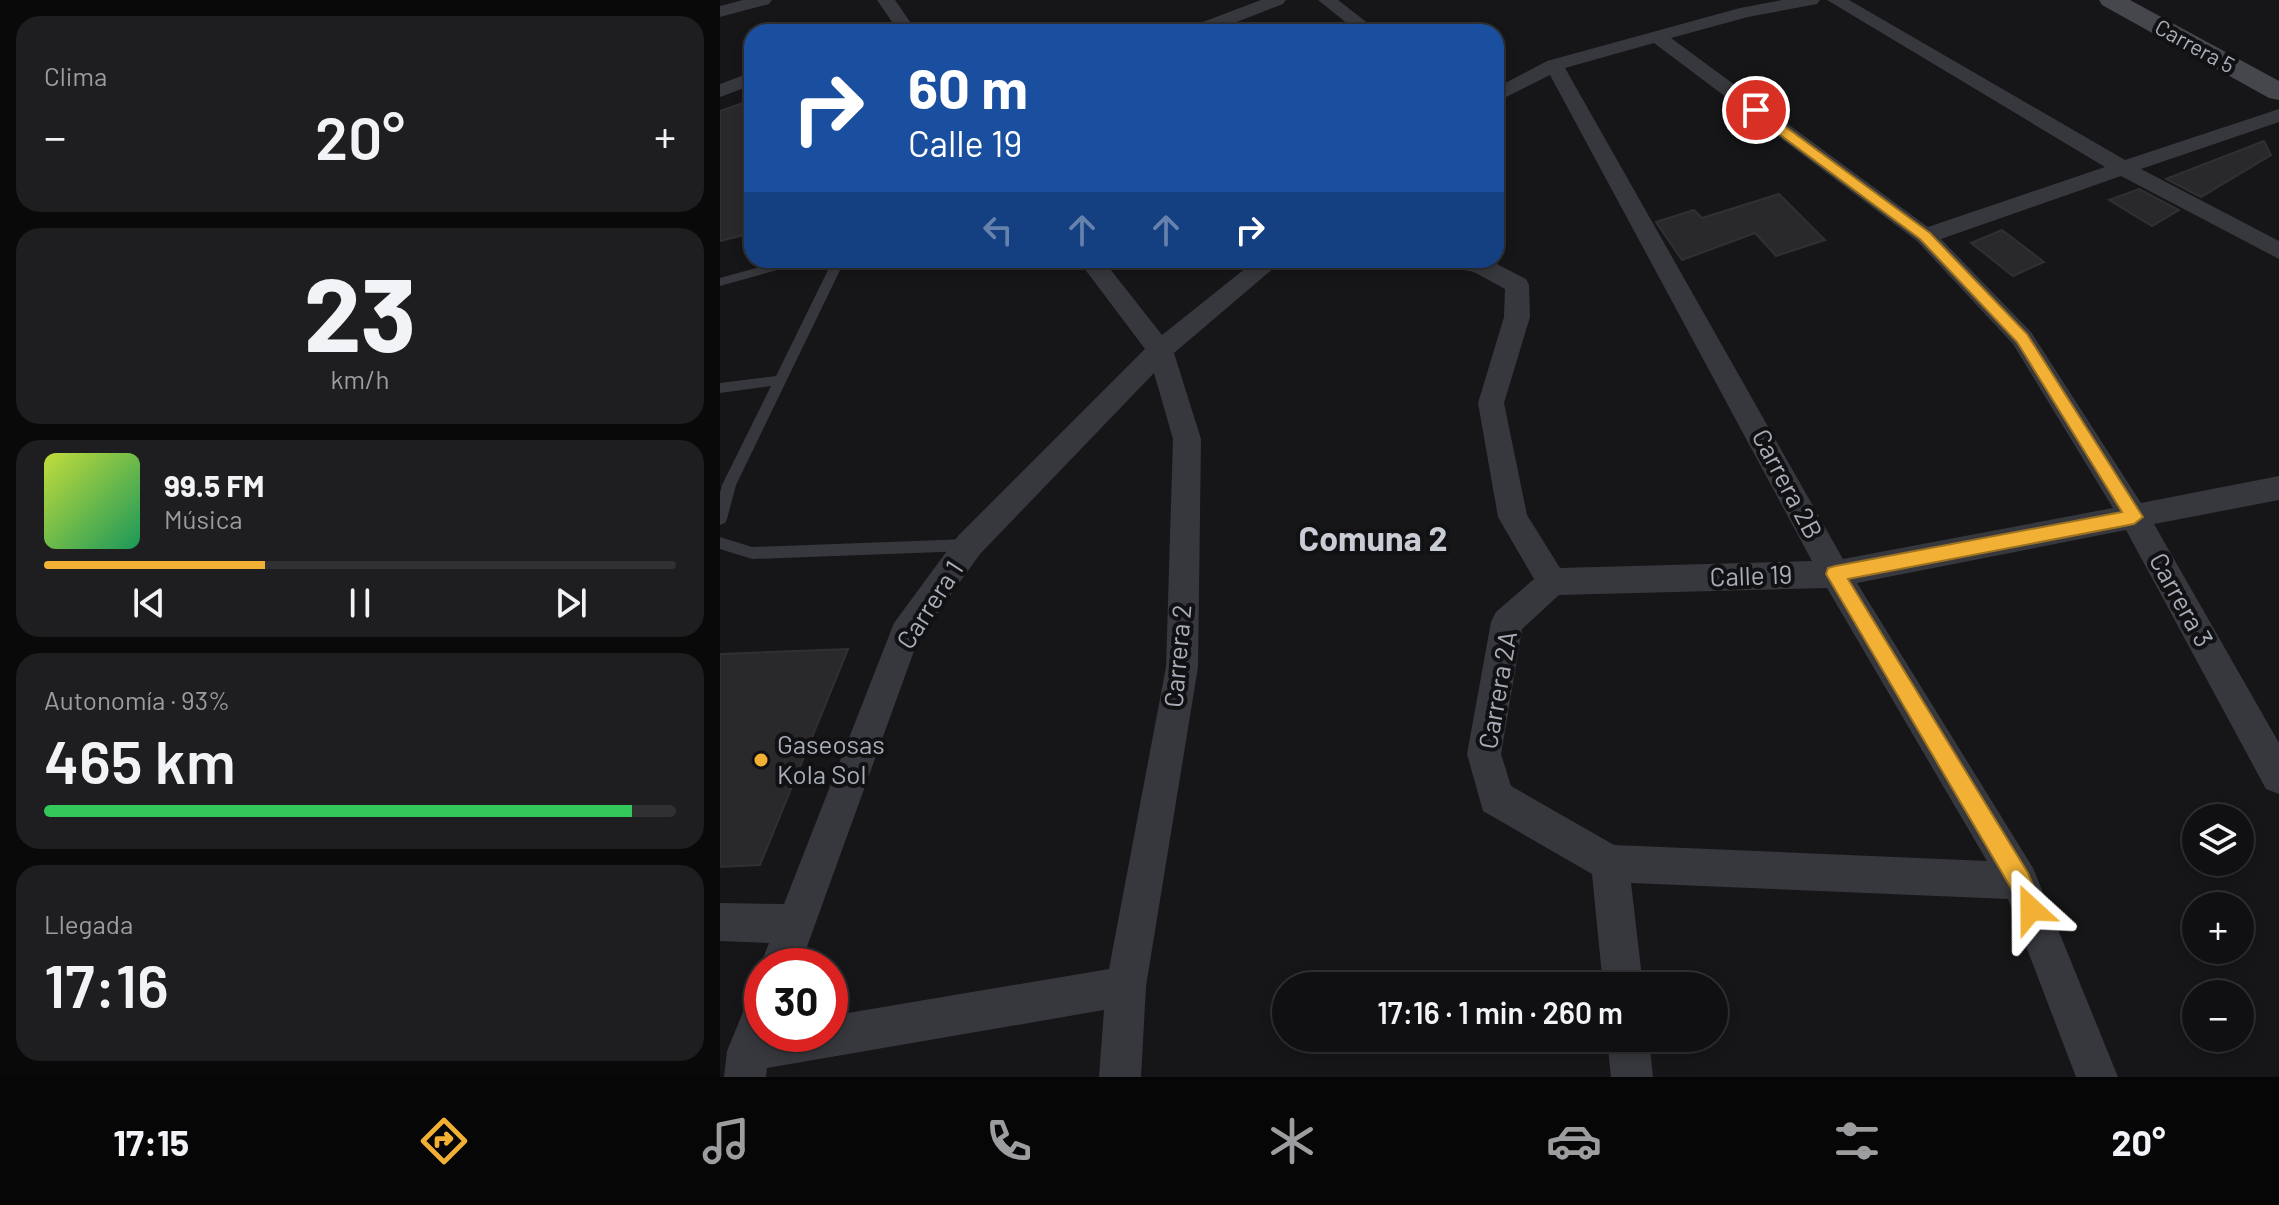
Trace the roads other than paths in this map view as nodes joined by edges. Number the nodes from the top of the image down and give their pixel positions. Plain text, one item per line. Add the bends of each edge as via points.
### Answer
1 (763, 0) edge
2 (886, 0) edge
3 (1277, 0) edge
4 (1327, 0) edge
5 (1722, 0) edge
6 (1811, 0) edge
7 (1836, 0) edge
8 (2111, 0) edge
9 (1754, 6) edge
10 (720, 12) edge
11 (902, 24) edge
12 (1215, 24) edge
13 (1359, 24) edge
14 (1659, 38) junction
15 (1554, 65) junction
16 (744, 81) edge
17 (720, 91) edge
18 (1504, 92) edge
19 (2279, 92) edge
20 (2279, 115) edge
21 (2122, 168) junction
22 (1925, 236) junction
23 (2279, 251) edge
24 (770, 268) edge
25 (835, 268) edge
26 (1096, 268) edge
27 (1261, 268) edge
28 (1485, 268) edge
29 (720, 282) edge
30 (1160, 350) junction
31 (780, 380) junction
32 (720, 388) edge
33 (2279, 488) edge
34 (2134, 517) junction
35 (720, 519) edge
36 (720, 543) edge
37 (969, 545) junction
38 (1835, 574) junction
39 (1552, 582) junction
40 (2279, 777) edge
41 (1610, 863) junction
42 (2020, 881) junction
43 (720, 922) edge
44 (796, 924) junction
45 (787, 948) edge
46 (1622, 972) edge
47 (1126, 986) junction
48 (848, 1031) edge
49 (1629, 1052) edge
50 (1120, 1077) edge
51 (1632, 1077) edge
52 (2097, 1077) edge

1 - 10 street
2 - 11 street
3 - 12 street
4 - 13 street
5 - 9 street
6 - 9 street
7 - 21 street
8 - 19 street, Carrera 5
9 - 14 street
14 - 15 street
14 - 22 street, Carrera 3
15 - 18 street
15 - 38 street, Carrera 2B
16 - 17 street
20 - 21 street
21 - 22 street
21 - 23 street
22 - 34 street, Carrera 3 via 2022,338
24 - 29 lane
25 - 31 lane
26 - 30 street, Carrera 2
27 - 30 street, Carrera 1
28 - 39 street via 1517,285 1517,317 1491,403 1513,517
30 - 37 street, Carrera 1
30 - 47 street, Carrera 2 via 1187,439 1182,667
31 - 32 lane
31 - 35 lane via 729,485
33 - 34 street, Calle 19
34 - 38 street, Calle 19
34 - 40 street, Carrera 3
36 - 37 lane via 752,553
37 - 44 street, Carrera 1 via 905,633
38 - 39 street, Calle 19
38 - 42 street, Carrera 2B
39 - 41 street, Carrera 2A via 1507,622 1484,754 1496,798
41 - 42 street
41 - 46 street
42 - 52 street, Carrera 2B
43 - 44 street
44 - 45 street, Carrera 1
47 - 48 street
47 - 50 street, Carrera 2
49 - 51 street

